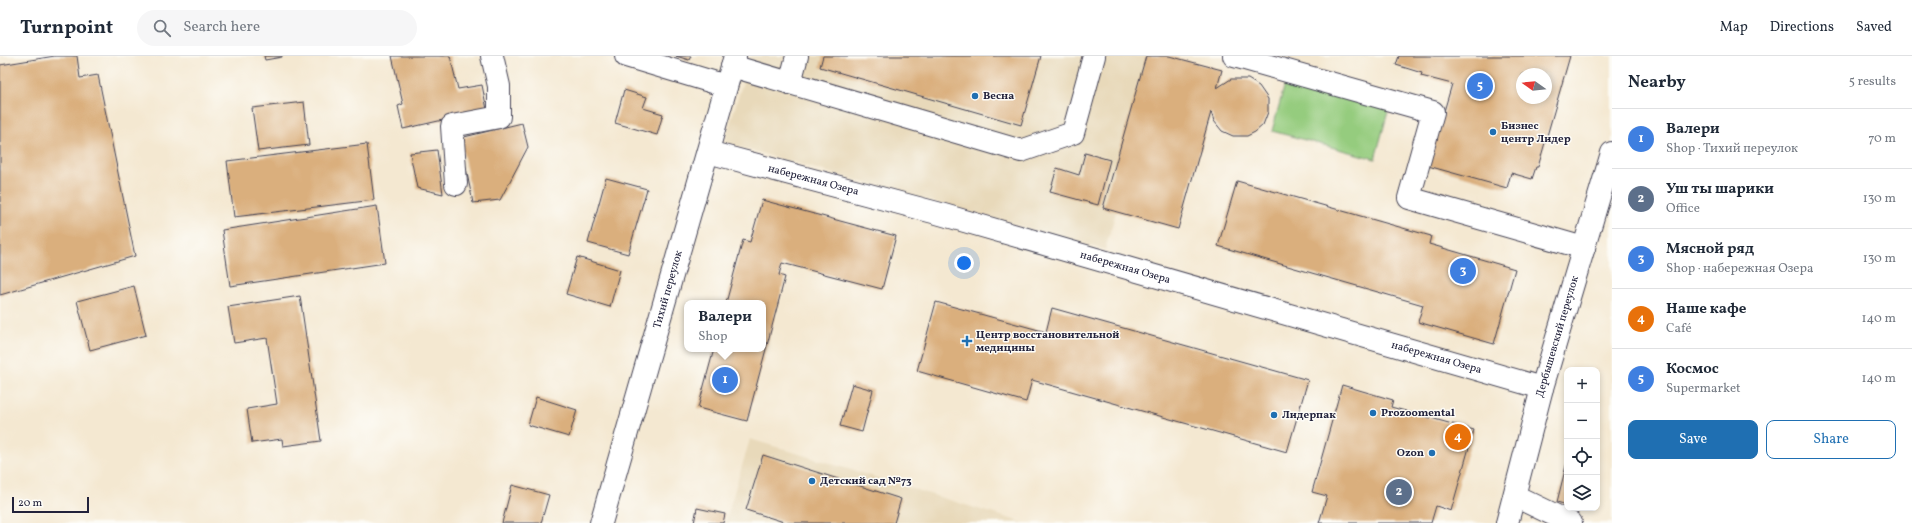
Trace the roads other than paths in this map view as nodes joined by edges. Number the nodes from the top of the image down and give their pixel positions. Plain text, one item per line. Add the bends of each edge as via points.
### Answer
1 (492, 56) edge
2 (626, 56) edge
3 (797, 56) edge
4 (1094, 56) edge
5 (1234, 56) edge
6 (731, 69) edge
7 (790, 83) junction
8 (708, 152) junction
9 (1612, 153) edge
10 (456, 184) dead end
11 (1607, 192) edge
12 (1584, 248) junction
13 (1542, 388) junction
14 (1515, 496) junction
15 (601, 523) edge
16 (1507, 523) edge
17 (1571, 523) edge

1 - 10 street via 499,86 499,117 452,126
2 - 6 street
3 - 7 street
4 - 7 street via 1073,133 1021,151
5 - 12 street via 1433,112 1409,198
6 - 7 street
6 - 8 street, Тихий переулок
8 - 13 street, набережная Озера via 937,213
8 - 15 street, Тихий переулок
9 - 11 street, Дербышевский переулок
11 - 12 street, Дербышевский переулок
12 - 13 street, Дербышевский переулок
13 - 14 street, Дербышевский переулок
14 - 16 street, Дербышевский переулок
14 - 17 street

